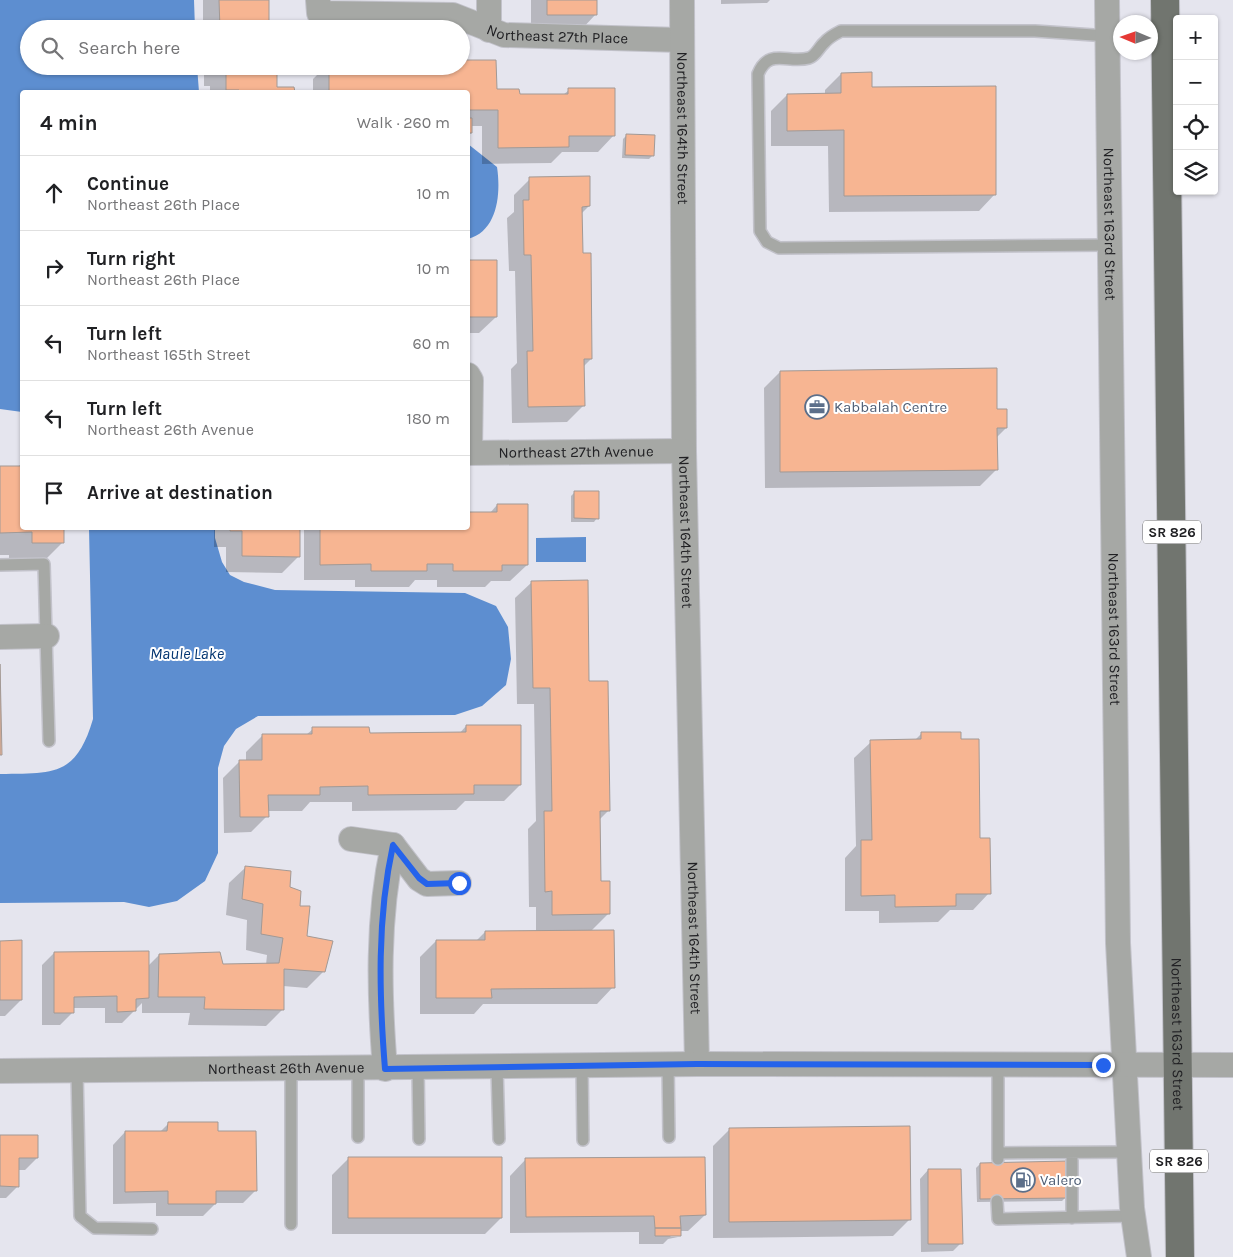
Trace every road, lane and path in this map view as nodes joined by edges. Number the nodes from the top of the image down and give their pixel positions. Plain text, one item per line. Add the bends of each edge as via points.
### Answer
1 (489, 0) edge
2 (682, 0) edge
3 (1107, 0) edge
4 (1165, 0) edge
5 (318, 6) edge
6 (466, 20) edge
7 (470, 22) edge
8 (489, 30) junction
9 (1108, 36) junction
10 (680, 40) junction
11 (1110, 245) junction
12 (470, 378) edge
13 (470, 428) edge
14 (684, 451) junction
15 (470, 452) edge
16 (0, 565) edge
17 (47, 636) junction
18 (0, 637) edge
19 (49, 741) dead end
20 (351, 839) dead end
21 (393, 845) junction
22 (459, 883) dead end
23 (668, 1064) junction
24 (697, 1064) junction
25 (998, 1064) junction
26 (1124, 1064) junction
27 (1178, 1065) junction
28 (1233, 1065) edge
29 (582, 1066) junction
30 (498, 1067) junction
31 (418, 1068) junction
32 (358, 1069) junction
33 (385, 1069) junction
34 (291, 1070) junction
35 (0, 1071) edge
36 (77, 1071) junction
37 (358, 1137) dead end
38 (669, 1137) dead end
39 (419, 1139) dead end
40 (499, 1140) dead end
41 (583, 1140) dead end
42 (1129, 1152) junction
43 (1072, 1153) junction
44 (998, 1201) dead end
45 (1134, 1216) junction
46 (1072, 1218) junction
47 (291, 1224) dead end
48 (152, 1229) dead end
49 (1139, 1257) edge
50 (1180, 1257) edge

1 - 8 street
2 - 10 street, Northeast 164th Street
3 - 9 street, Northeast 163rd Street
4 - 27 main road, Northeast 163rd Street / SR 826
5 - 6 street, Northeast 27th Place via 454,15
7 - 8 street, Northeast 27th Place
8 - 10 street, Northeast 27th Place via 504,35
9 - 11 street, Northeast 163rd Street
9 - 11 lane via 1035,31 841,31 809,58 771,59 762,64 758,74 760,231 768,242 780,248
10 - 14 street, Northeast 164th Street
11 - 26 street, Northeast 163rd Street via 1118,943
12 - 13 street
14 - 15 street, Northeast 27th Avenue
14 - 24 street, Northeast 164th Street
16 - 17 lane via 44,564
17 - 18 street
17 - 19 lane
20 - 21 street
21 - 22 street via 427,884
21 - 33 street via 384,885 379,1000
23 - 24 street, Northeast 26th Avenue
23 - 29 street, Northeast 26th Avenue
23 - 38 lane
24 - 25 street, Northeast 26th Avenue
25 - 26 street, Northeast 26th Avenue
25 - 43 lane via 998,1156
26 - 27 street, Northeast 26th Avenue
26 - 42 street, Northeast 163rd Street
27 - 28 street, Northeast 26th Avenue
27 - 50 main road, Northeast 163rd Street / SR 826
29 - 30 street, Northeast 26th Avenue
29 - 41 lane
30 - 31 street, Northeast 26th Avenue
30 - 40 lane
31 - 33 street, Northeast 26th Avenue
31 - 39 lane
32 - 33 street, Northeast 26th Avenue
32 - 34 street, Northeast 26th Avenue
32 - 37 lane
34 - 36 street, Northeast 26th Avenue
34 - 47 lane
35 - 36 street, Northeast 26th Avenue
36 - 48 lane via 80,1216 95,1228
42 - 43 lane
42 - 45 street, Northeast 163rd Street
43 - 46 lane
44 - 46 lane via 998,1219
45 - 46 lane
45 - 49 street, Northeast 163rd Street

